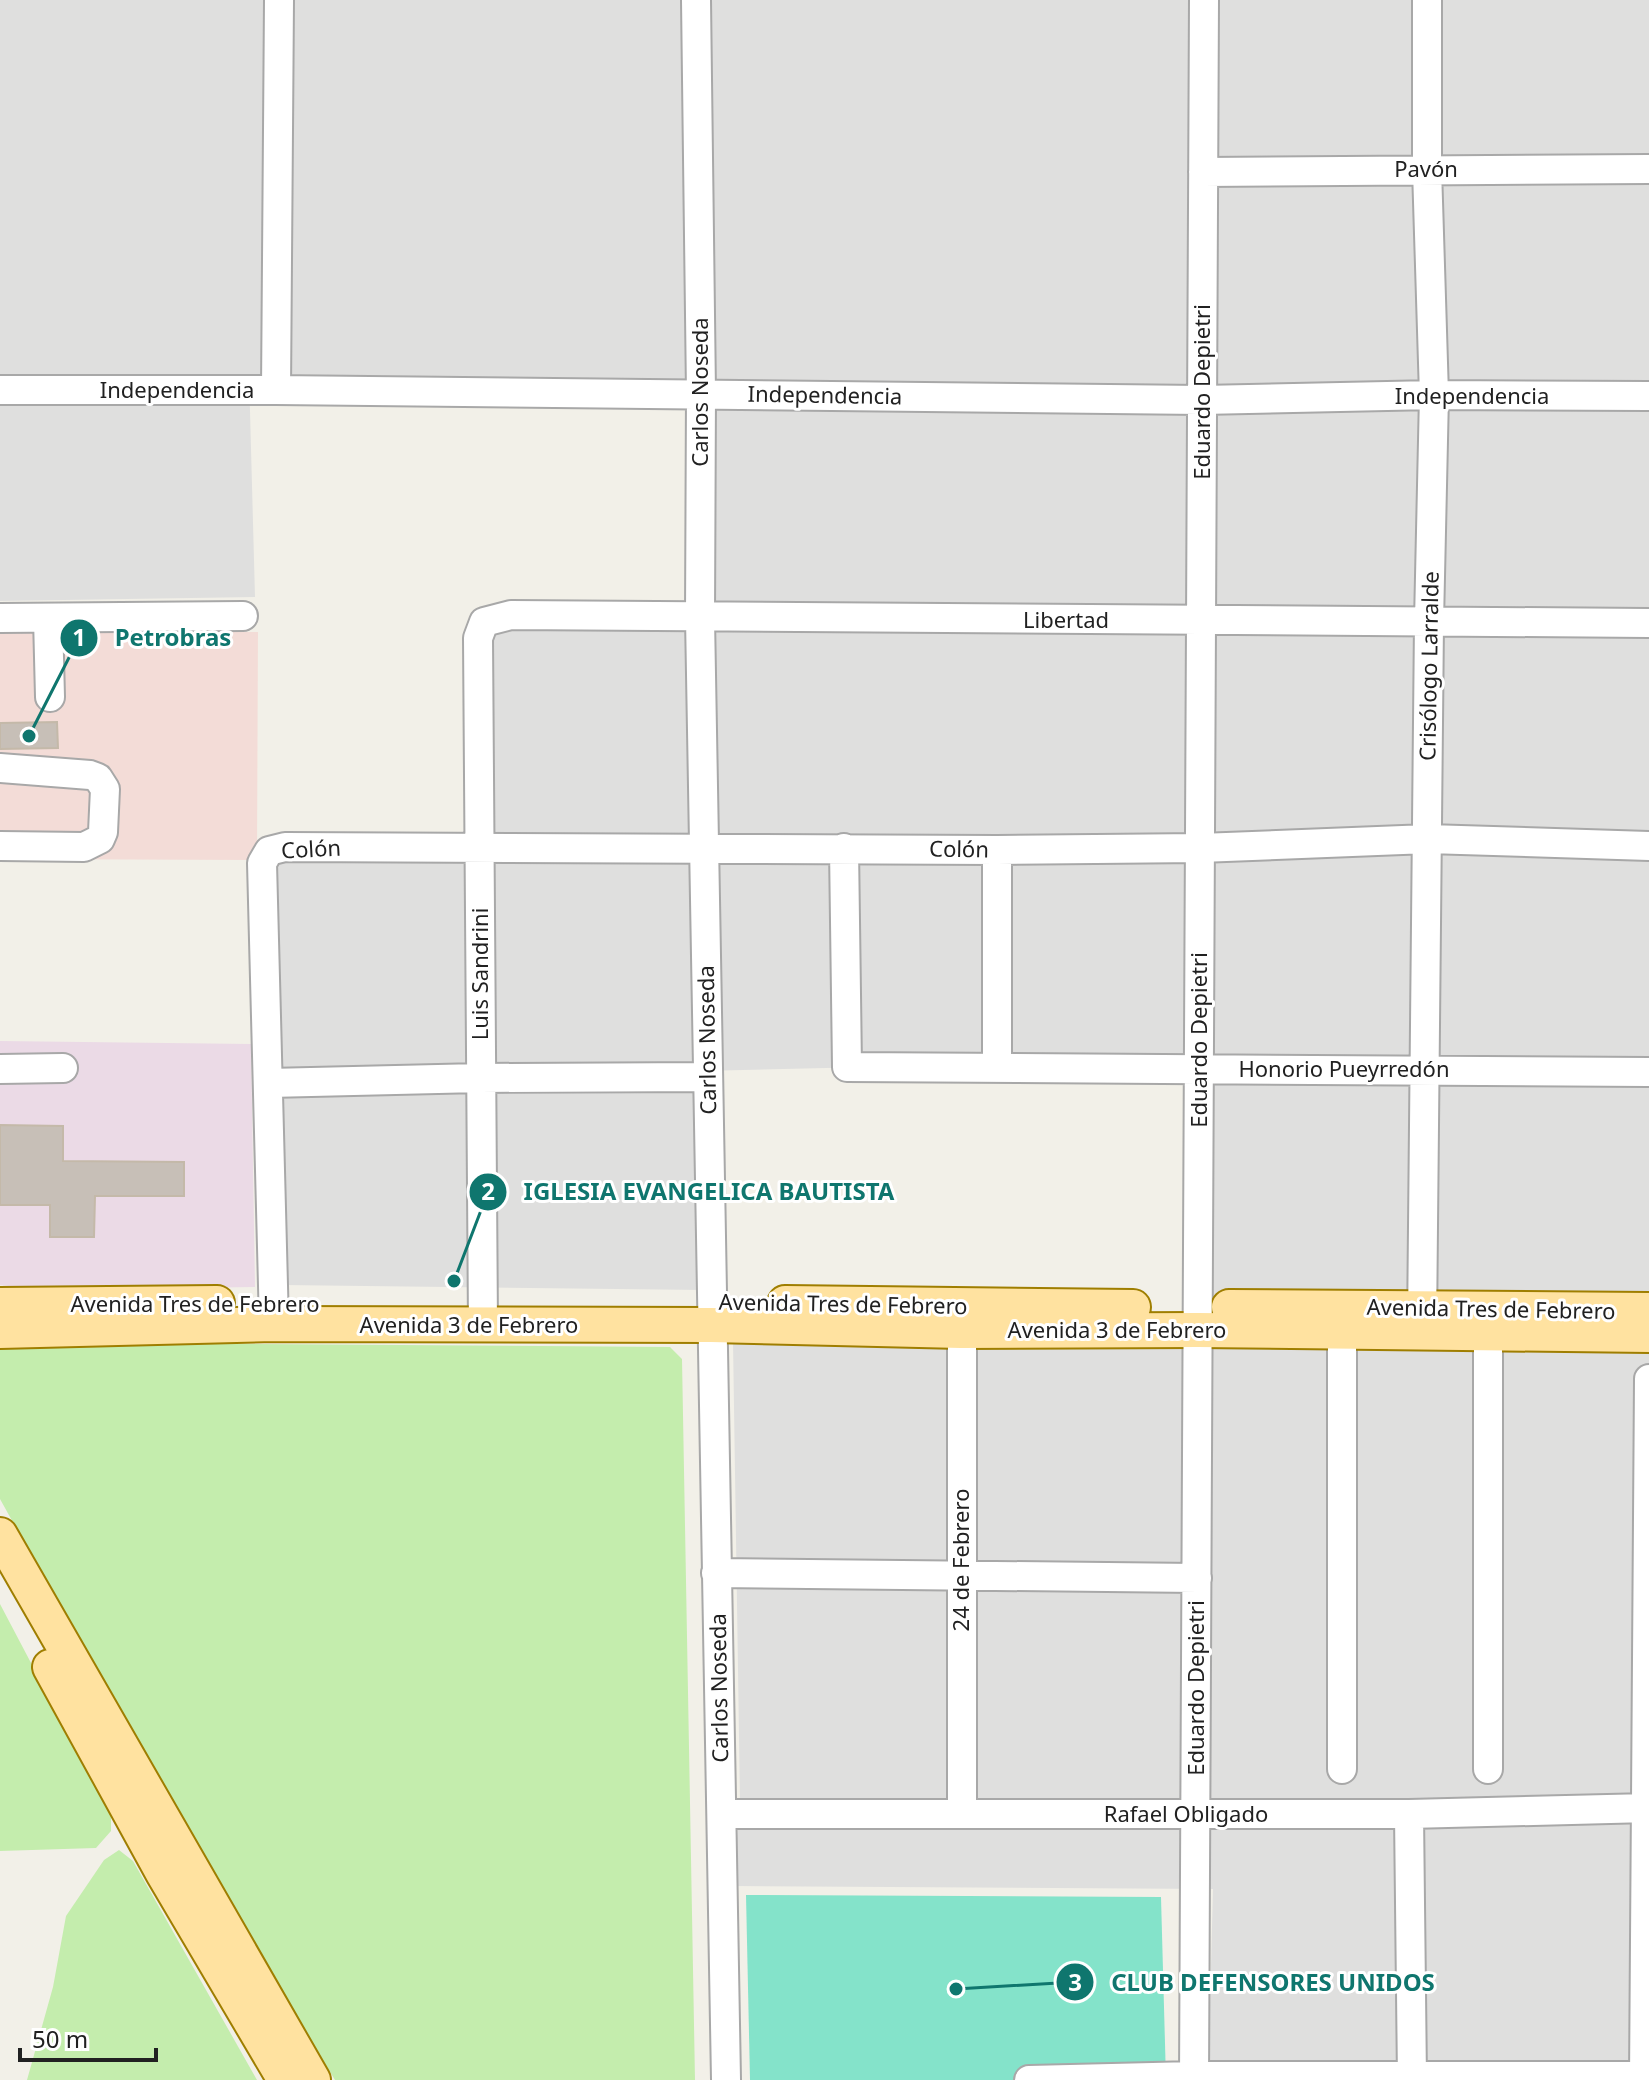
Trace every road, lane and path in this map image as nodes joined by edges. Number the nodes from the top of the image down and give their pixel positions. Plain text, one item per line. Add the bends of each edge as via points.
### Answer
1 (279, 0) edge
2 (696, 0) edge
3 (1204, 0) edge
4 (1427, 0) edge
5 (1427, 169) junction
6 (1649, 169) edge
7 (1203, 172) junction
8 (0, 390) edge
9 (276, 390) junction
10 (701, 393) junction
11 (1434, 395) junction
12 (1649, 396) edge
13 (1202, 400) junction
14 (243, 616) dead end
15 (0, 618) edge
16 (48, 618) junction
17 (700, 618) junction
18 (1201, 620) junction
19 (484, 622) joint
20 (1429, 622) junction
21 (1649, 623) edge
22 (50, 697) dead end
23 (0, 768) edge
24 (1428, 839) junction
25 (0, 846) edge
26 (1649, 846) edge
27 (479, 847) junction
28 (704, 848) junction
29 (844, 848) junction
30 (1200, 848) junction
31 (997, 850) junction
32 (63, 1068) dead end
33 (997, 1068) junction
34 (0, 1069) edge
35 (1199, 1069) junction
36 (1424, 1069) junction
37 (1649, 1072) edge
38 (708, 1077) junction
39 (480, 1078) junction
40 (269, 1083) junction
41 (0, 1305) edge
42 (1649, 1310) edge
43 (274, 1313) junction
44 (712, 1314) junction
45 (482, 1316) junction
46 (46, 1318) junction
47 (961, 1318) junction
48 (1198, 1319) junction
49 (1422, 1320) junction
50 (0, 1331) edge
51 (1342, 1332) junction
52 (1488, 1332) junction
53 (1649, 1335) edge
54 (1649, 1379) edge
55 (0, 1535) edge
56 (716, 1573) junction
57 (0, 1575) edge
58 (961, 1576) junction
59 (1197, 1578) junction
60 (1648, 1578) edge
61 (1342, 1769) dead end
62 (1488, 1769) dead end
63 (1647, 1808) edge
64 (722, 1814) junction
65 (962, 1814) junction
66 (1195, 1814) junction
67 (1409, 1814) junction
68 (1646, 2077) edge
69 (1194, 2078) edge
70 (1412, 2078) edge
71 (285, 2080) edge
72 (313, 2080) edge
73 (726, 2080) edge
74 (1029, 2080) edge

1 - 9 street
2 - 10 street, Carlos Noseda
3 - 7 street, Eduardo Depietri
4 - 5 street, Crisólogo Larralde
5 - 6 street, Pavón
5 - 7 street, Pavón
5 - 11 street, Crisólogo Larralde
7 - 13 street, Eduardo Depietri
8 - 9 street, Independencia
9 - 10 street, Independencia
10 - 13 street, Independencia
10 - 17 street, Carlos Noseda
11 - 12 street, Independencia
11 - 13 street, Independencia
11 - 20 street, Crisólogo Larralde
13 - 18 street, Eduardo Depietri
14 - 16 street
15 - 16 street
16 - 22 street
17 - 18 street, Libertad
17 - 19 street, Libertad via 511,615
17 - 28 street, Carlos Noseda
18 - 20 street, Libertad
18 - 30 street, Eduardo Depietri
19 - 27 street, Luis Sandrini via 478,638
20 - 21 street, Libertad
20 - 24 street, Crisólogo Larralde
23 - 25 street via 90,775 105,789 103,832 94,844
24 - 26 street, Colón
24 - 30 street, Colón
24 - 36 street, Crisólogo Larralde
27 - 28 street, Colón
27 - 39 street, Luis Sandrini
27 - 40 street, Colón via 269,851 262,863
28 - 29 street, Colón
28 - 38 street, Carlos Noseda
29 - 31 street, Colón
29 - 33 street, Honorio Pueyrredón via 847,1067
30 - 31 street, Colón
30 - 35 street, Eduardo Depietri
31 - 33 street
32 - 34 street
33 - 35 street, Honorio Pueyrredón
35 - 36 street, Honorio Pueyrredón
35 - 48 street, Eduardo Depietri
36 - 37 street, Honorio Pueyrredón
36 - 49 street, Crisólogo Larralde
38 - 39 street
38 - 44 street, Carlos Noseda
39 - 40 street
39 - 45 street, Luis Sandrini
40 - 43 street
41 - 46 main road
42 - 49 main road, Avenida Tres de Febrero
43 - 45 main road, Avenida Tres de Febrero
43 - 46 main road, Avenida Tres de Febrero
44 - 45 main road, Avenida Tres de Febrero
44 - 47 main road, Avenida Tres de Febrero
44 - 56 street, Carlos Noseda
46 - 50 main road
47 - 48 main road, Avenida Tres de Febrero
47 - 58 street, 24 de Febrero
48 - 49 main road, Avenida Tres de Febrero
48 - 51 main road, Avenida 3 de Febrero
48 - 59 street, Eduardo Depietri
49 - 51 main road, Avenida 3 de Febrero
49 - 52 main road, Avenida 3 de Febrero
51 - 61 street
52 - 53 main road, Avenida 3 de Febrero
52 - 62 street
54 - 60 street
55 - 72 main road
56 - 58 street
56 - 64 street, Carlos Noseda
57 - 71 main road via 163,1873
58 - 59 street
58 - 65 street, 24 de Febrero
59 - 66 street, Eduardo Depietri
60 - 63 street
63 - 67 street, Rafael Obligado
63 - 68 street
64 - 65 street, Rafael Obligado
64 - 73 street, Carlos Noseda
65 - 66 street, Rafael Obligado
66 - 67 street, Rafael Obligado
66 - 69 street, Eduardo Depietri
67 - 70 street
68 - 70 street
69 - 70 street
69 - 74 street

